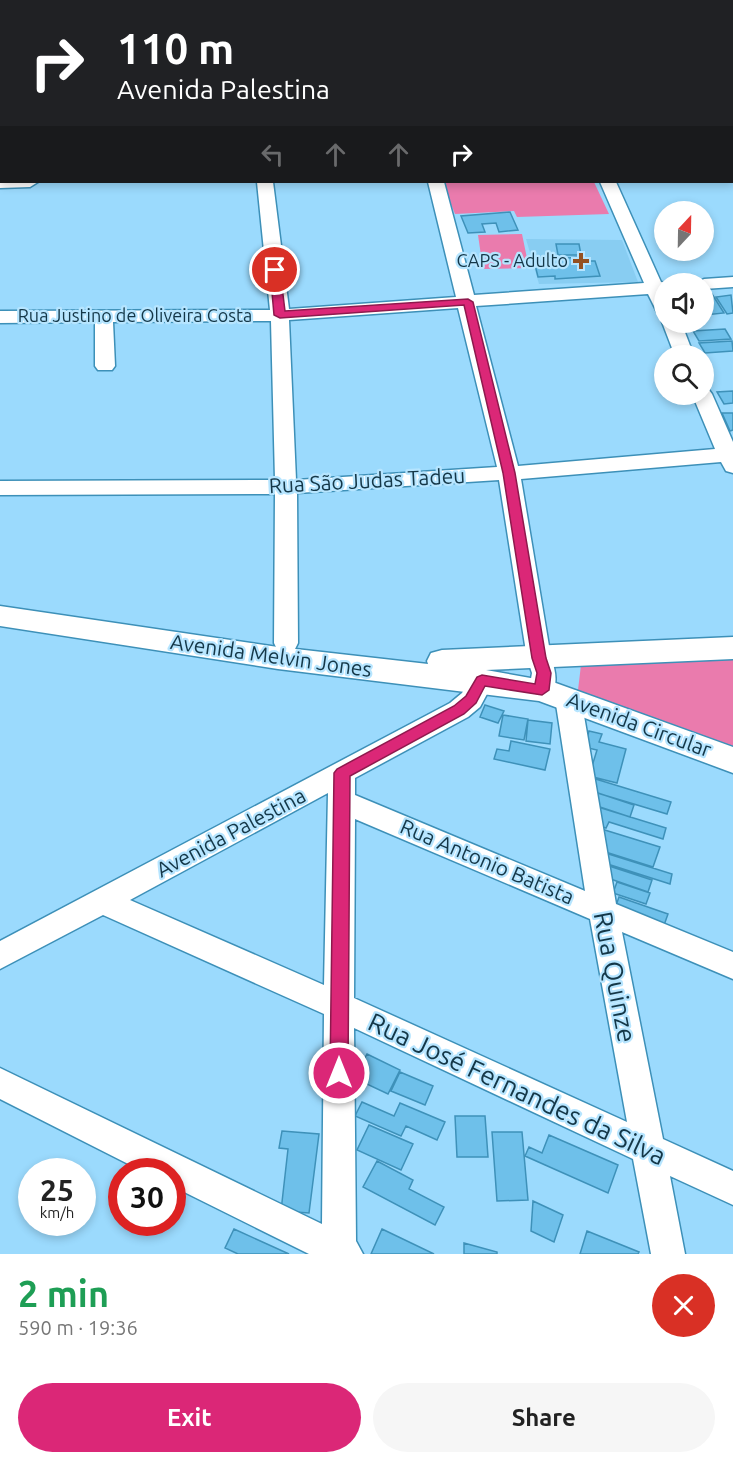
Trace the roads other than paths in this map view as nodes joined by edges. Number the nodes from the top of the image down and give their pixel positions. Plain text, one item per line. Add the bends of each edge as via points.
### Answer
1 (265, 183) edge
2 (436, 183) edge
3 (608, 183) edge
4 (654, 276) edge
5 (733, 282) edge
6 (714, 283) edge
7 (654, 288) edge
8 (468, 302) junction
9 (280, 315) junction
10 (104, 316) junction
11 (0, 317) edge
12 (105, 366) dead end
13 (707, 405) edge
14 (732, 458) edge
15 (509, 473) junction
16 (286, 487) junction
17 (0, 488) edge
18 (0, 598) edge
19 (0, 616) edge
20 (286, 643) junction
21 (733, 648) edge
22 (539, 658) junction
23 (482, 681) junction
24 (555, 694) junction
25 (733, 760) edge
26 (342, 787) junction
27 (104, 902) junction
28 (603, 911) junction
29 (0, 956) edge
30 (733, 966) edge
31 (339, 1006) junction
32 (0, 1083) edge
33 (648, 1149) junction
34 (733, 1188) edge
35 (342, 1253) edge
36 (668, 1254) edge

1 - 9 street
2 - 8 street
3 - 4 street
5 - 6 street
7 - 8 street, Rua Justino de Oliveira Costa
8 - 9 street, Rua Justino de Oliveira Costa
8 - 15 street
9 - 10 street, Rua Justino de Oliveira Costa
9 - 16 street
10 - 11 street, Rua Justino de Oliveira Costa
10 - 12 street
13 - 14 street
14 - 15 street, Rua São Judas Tadeu
15 - 16 street, Rua São Judas Tadeu
15 - 22 street
16 - 17 street, Rua São Judas Tadeu
16 - 20 street
18 - 20 main road, Avenida Melvin Jones via 177,630
19 - 23 main road, Avenida Melvin Jones via 278,658
20 - 22 main road, Avenida Melvin Jones via 428,661
21 - 22 main road, Avenida Melvin Jones
22 - 24 street, Avenida Circular
23 - 24 main road, Avenida Melvin Jones
23 - 26 street, Avenida Palestina via 475,695 459,710
24 - 25 main road, Avenida Circular
24 - 28 street, Rua Quinze
26 - 27 street, Avenida Palestina
26 - 28 street, Rua Antonio Batista
26 - 31 street
27 - 29 street, Avenida Palestina
27 - 31 street, Rua José Fernandes da Silva
28 - 30 street, Rua Antonio Batista
28 - 33 street, Rua Quinze
31 - 33 street, Rua José Fernandes da Silva
31 - 35 street
32 - 35 street
33 - 34 street, Rua José Fernandes da Silva
33 - 36 street, Rua Quinze

